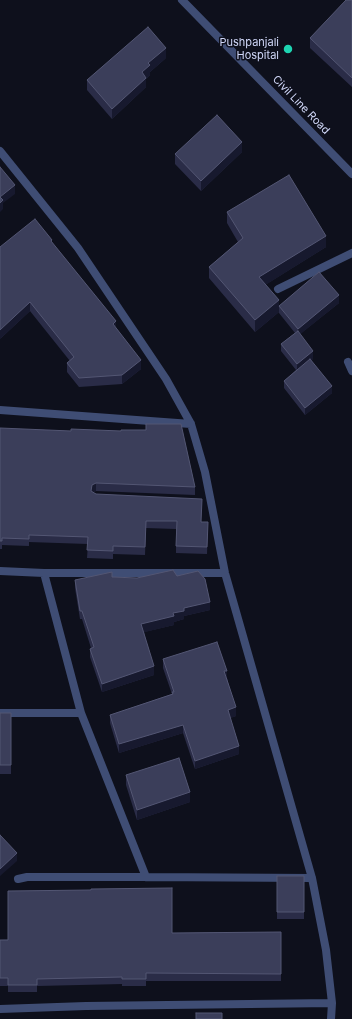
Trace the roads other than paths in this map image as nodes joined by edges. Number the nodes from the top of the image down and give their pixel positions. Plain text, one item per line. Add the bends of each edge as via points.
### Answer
1 (182, 0) edge
2 (0, 151) edge
3 (352, 174) edge
4 (352, 253) edge
5 (278, 289) dead end
6 (348, 362) dead end
7 (352, 371) edge
8 (0, 410) edge
9 (191, 424) junction
10 (0, 571) edge
11 (44, 573) junction
12 (225, 573) junction
13 (0, 713) edge
14 (81, 713) junction
15 (146, 877) junction
16 (18, 878) dead end
17 (312, 878) junction
18 (332, 1003) junction
19 (0, 1009) edge
20 (331, 1019) edge

1 - 3 street, Civil Line Road
2 - 9 street via 78,248 166,379
4 - 5 street
6 - 7 street
8 - 9 street
9 - 12 street via 205,472
10 - 11 street
11 - 12 street
11 - 14 street
12 - 17 street
13 - 14 street
14 - 15 street
15 - 16 street
15 - 17 street
17 - 18 street via 326,950
18 - 19 street
18 - 20 street

